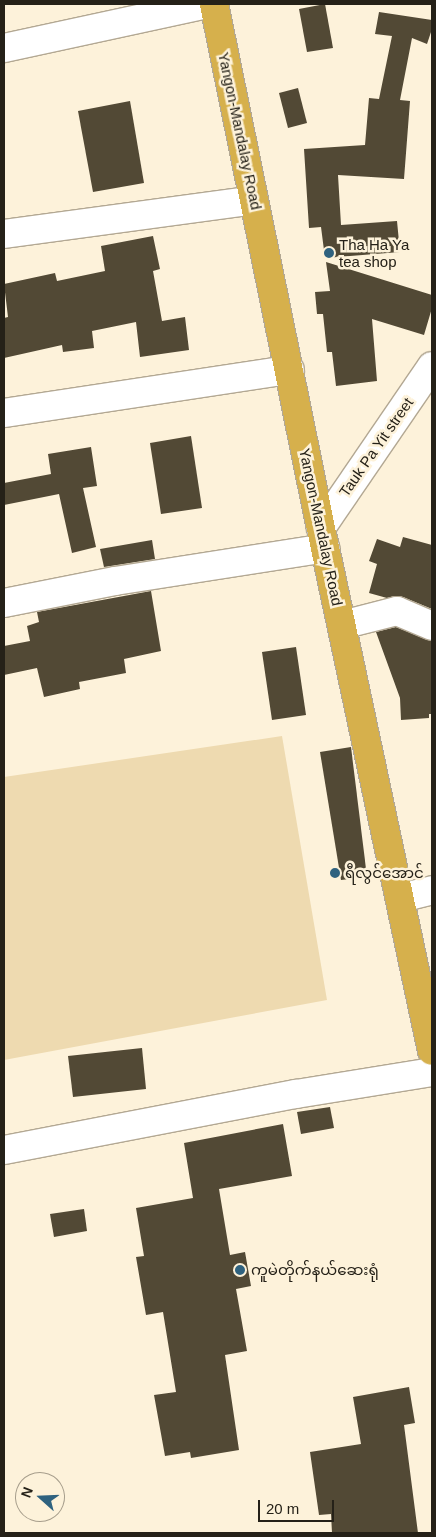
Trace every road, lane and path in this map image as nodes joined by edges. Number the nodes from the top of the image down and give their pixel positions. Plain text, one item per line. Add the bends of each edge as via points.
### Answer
1 (207, 4) edge
2 (214, 4) edge
3 (4, 48) edge
4 (254, 200) junction
5 (4, 234) edge
6 (432, 366) edge
7 (290, 370) junction
8 (4, 413) edge
9 (323, 538) junction
10 (4, 603) edge
11 (342, 625) junction
12 (432, 626) edge
13 (432, 890) edge
14 (401, 898) junction
15 (432, 1050) edge
16 (432, 1072) edge
17 (4, 1150) edge

1 - 3 street
2 - 4 highway, Yangon-Mandalay Road
4 - 5 street
4 - 7 highway, Yangon-Mandalay Road
6 - 9 street, Tauk Pa Yit street
7 - 8 street
7 - 9 highway, Yangon-Mandalay Road
9 - 10 street
9 - 11 highway, Yangon-Mandalay Road
11 - 12 street via 397,611
11 - 14 highway, Yangon-Mandalay Road
13 - 14 street
14 - 15 highway, Yangon-Mandalay Road
16 - 17 street via 296,1094

